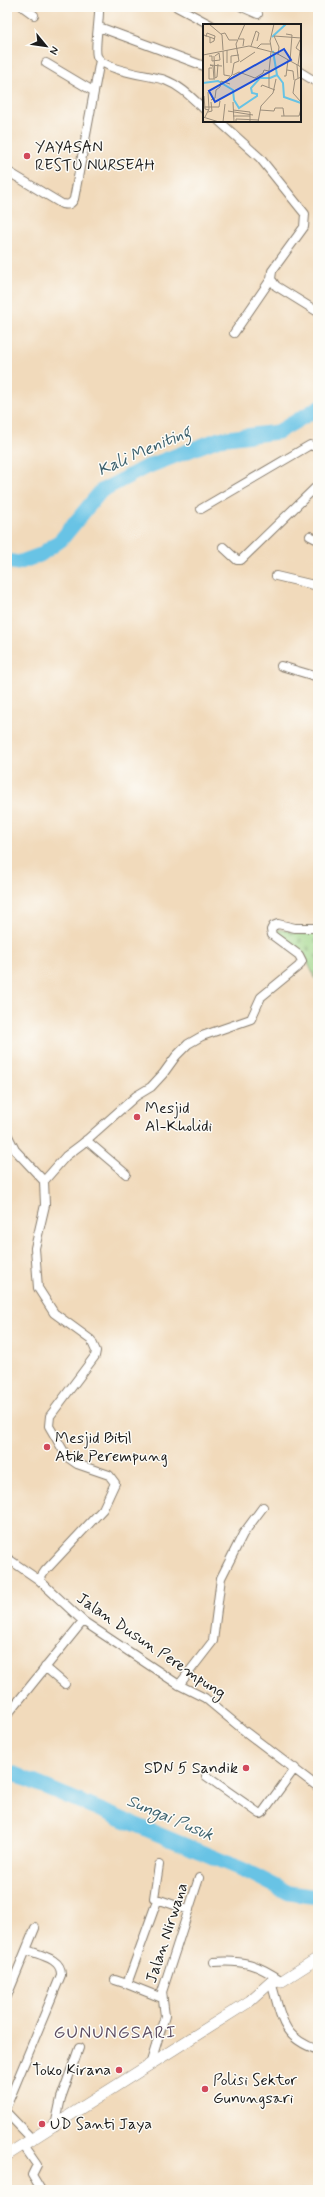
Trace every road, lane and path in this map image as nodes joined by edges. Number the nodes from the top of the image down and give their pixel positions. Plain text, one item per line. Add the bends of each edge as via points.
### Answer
1 (23, 7) edge
2 (99, 7) edge
3 (177, 7) edge
4 (242, 7) edge
5 (258, 14) dead end
6 (34, 15) dead end
7 (209, 24) edge
8 (99, 27) junction
9 (100, 60) junction
10 (46, 64) dead end
11 (203, 66) edge
12 (301, 73) edge
13 (318, 83) edge
14 (93, 91) junction
15 (203, 108) edge
16 (220, 122) edge
17 (7, 171) edge
18 (271, 279) junction
19 (317, 310) edge
20 (234, 332) dead end
21 (318, 448) edge
22 (318, 485) edge
23 (201, 509) dead end
24 (310, 536) dead end
25 (318, 540) edge
26 (223, 546) dead end
27 (276, 576) dead end
28 (318, 586) edge
29 (281, 666) dead end
30 (318, 677) edge
31 (318, 928) edge
32 (8, 1136) dead end
33 (86, 1140) junction
34 (126, 1174) dead end
35 (44, 1181) junction
36 (263, 1507) dead end
37 (7, 1558) edge
38 (39, 1580) junction
39 (83, 1621) junction
40 (45, 1667) junction
41 (65, 1684) dead end
42 (180, 1685) junction
43 (7, 1715) edge
44 (295, 1768) junction
45 (206, 1776) dead end
46 (318, 1787) edge
47 (159, 1865) dead end
48 (199, 1878) dead end
49 (156, 1900) junction
50 (189, 1910) junction
51 (34, 1928) dead end
52 (27, 1950) junction
53 (318, 1958) edge
54 (214, 1962) dead end
55 (115, 1980) dead end
56 (282, 1981) junction
57 (271, 1982) junction
58 (9, 1984) edge
59 (127, 1984) junction
60 (7, 1996) edge
61 (162, 1998) junction
62 (79, 2048) dead end
63 (318, 2050) edge
64 (150, 2066) junction
65 (7, 2105) edge
66 (7, 2113) edge
67 (55, 2126) junction
68 (27, 2142) junction
69 (7, 2155) edge
70 (41, 2190) edge

1 - 6 street
2 - 8 street
3 - 7 street
4 - 5 street
8 - 9 street via 96,50
8 - 11 street
9 - 14 street
9 - 15 street via 110,67 173,84
10 - 14 street
12 - 13 street
14 - 17 street via 72,204 62,204
16 - 18 street via 260,158 305,214 304,227 272,271
18 - 19 street via 276,286
18 - 20 street
21 - 23 street via 310,445
22 - 26 street via 241,560 237,560
24 - 25 street
27 - 28 street
29 - 30 street
31 - 33 street via 295,928 278,924 273,926 270,930 272,935 300,956 301,964 261,997 251,1019 202,1036 188,1044 151,1087 136,1096
32 - 35 street via 15,1150
33 - 34 street
33 - 35 street via 56,1164
35 - 38 street via 45,1205 35,1248 38,1288 54,1313 91,1340 96,1351 95,1356 50,1416 48,1424 70,1460 111,1476 115,1484 103,1510
36 - 42 street via 243,1534 221,1578 213,1642
37 - 38 street, Jalan Dusun Perempung
38 - 39 street, Jalan Dusun Perempung
39 - 40 street
39 - 42 street, Jalan Dusun Perempung
40 - 41 street
40 - 43 street
42 - 44 street, Jalan Dusun Perempung via 205,1698
44 - 45 street via 260,1814
44 - 46 street, Jalan Dusun Perempung
47 - 49 street via 154,1897
48 - 50 street, Jalan Nirwana
49 - 50 street
49 - 59 street
50 - 61 street, Jalan Nirwana
51 - 52 street
52 - 58 street
52 - 65 street via 56,1962 61,1975
53 - 56 main road
54 - 56 street via 248,1963 264,1969
55 - 59 street
56 - 57 main road
57 - 63 street via 289,2034 299,2043
57 - 64 main road via 250,2001
58 - 60 street
59 - 61 street
61 - 64 street, Jalan Nirwana via 164,2020
62 - 67 street via 61,2098
64 - 67 main road
66 - 68 street
67 - 68 main road
68 - 69 main road
68 - 70 street via 37,2165 32,2175

